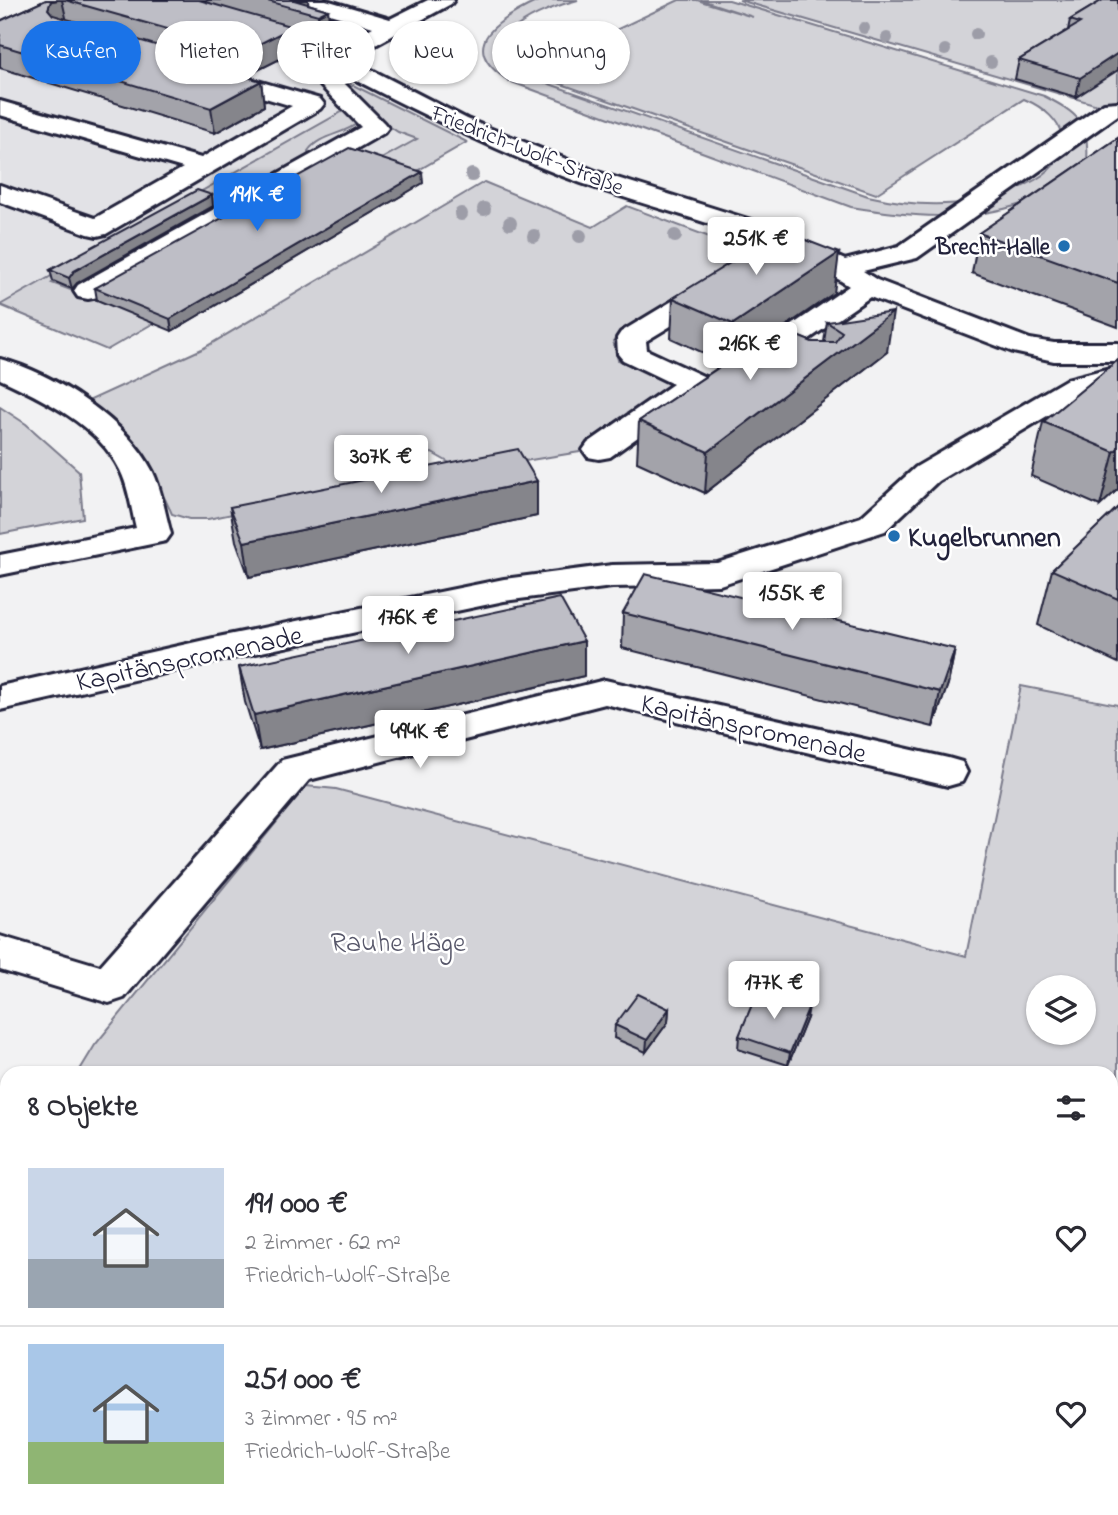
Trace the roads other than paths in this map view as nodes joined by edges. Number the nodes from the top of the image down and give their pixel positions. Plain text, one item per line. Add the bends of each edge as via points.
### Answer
1 (153, 0) edge
2 (444, 0) edge
3 (310, 2) edge
4 (403, 21) edge
5 (389, 25) edge
6 (267, 33) junction
7 (277, 36) edge
8 (375, 81) edge
9 (246, 84) edge
10 (331, 84) edge
11 (0, 108) edge
12 (1112, 108) dead end
13 (204, 166) junction
14 (0, 193) edge
15 (787, 243) junction
16 (840, 269) junction
17 (867, 286) junction
18 (88, 291) dead end
19 (1118, 352) edge
20 (1088, 353) junction
21 (775, 359) edge
22 (0, 368) edge
23 (1118, 375) edge
24 (599, 450) dead end
25 (0, 565) edge
26 (0, 698) edge
27 (948, 772) dead end
28 (0, 953) edge

1 - 6 street
2 - 4 street
3 - 5 street
3 - 6 street
6 - 7 street
8 - 15 street, Friedrich-Wolf-Straße via 469,128 589,177
9 - 13 street via 312,104
10 - 18 street via 376,128
11 - 13 street
12 - 16 street via 908,253
13 - 14 street via 96,228
15 - 16 street, Friedrich-Wolf-Straße
15 - 24 street via 631,338 633,355 694,383
16 - 17 street, Friedrich-Wolf-Straße
17 - 20 street, Friedrich-Wolf-Straße via 1023,346
17 - 21 street
19 - 20 street, Friedrich-Wolf-Straße
20 - 23 street
22 - 25 street via 79,411 108,434 135,468 155,534
23 - 26 street, Kapitänspromenade via 1079,385 927,474 873,524 720,574 612,576 504,590
27 - 28 street, Kapitänspromenade via 605,692 296,771 109,986

